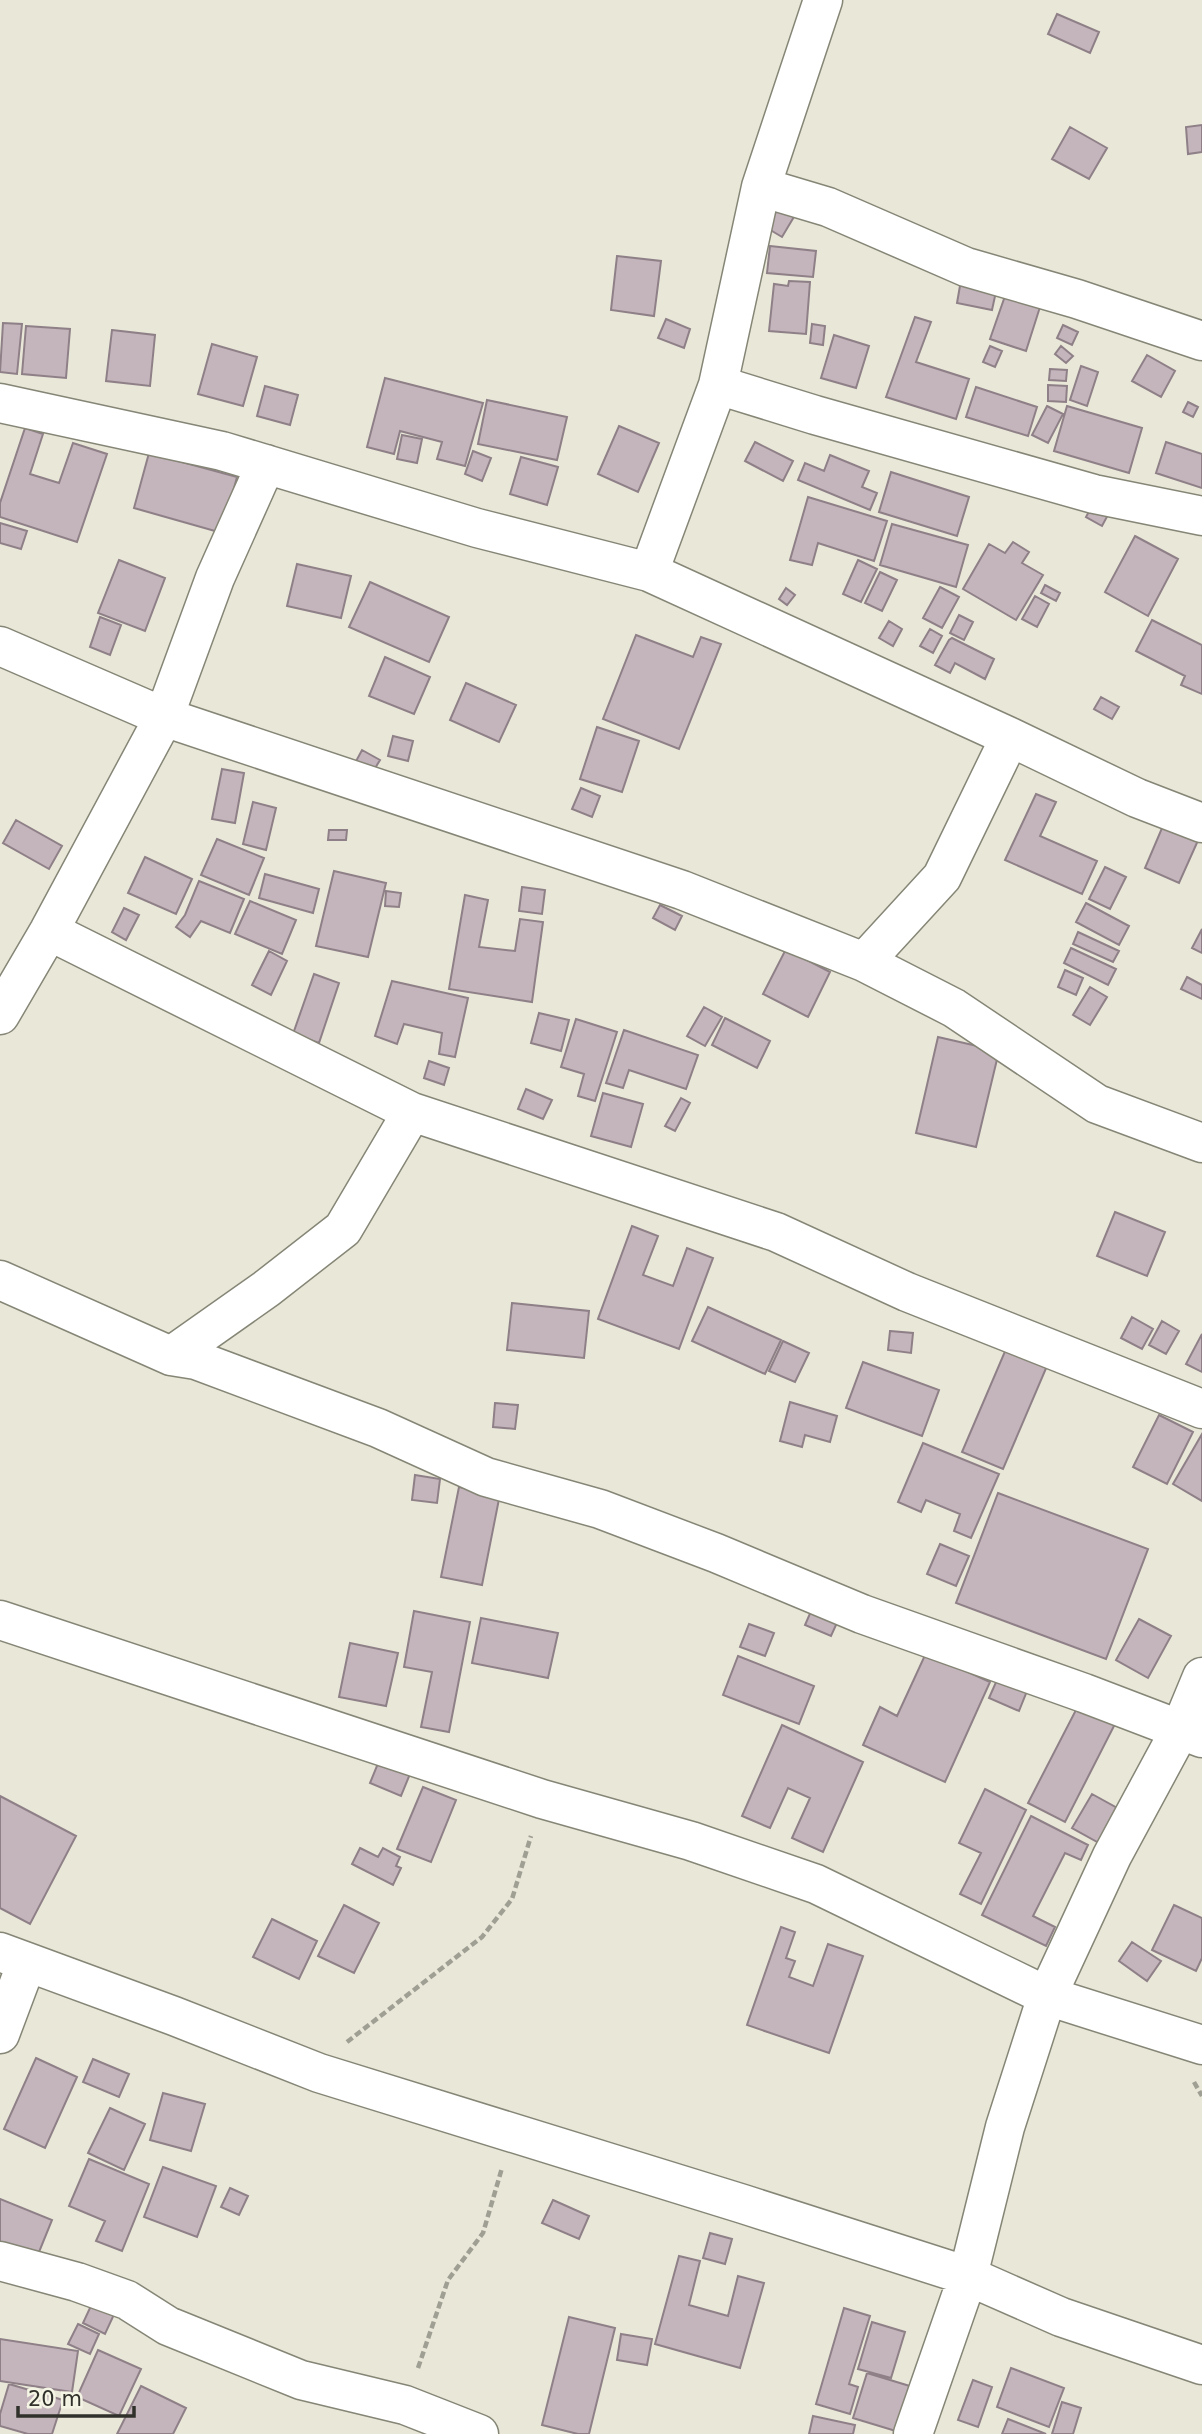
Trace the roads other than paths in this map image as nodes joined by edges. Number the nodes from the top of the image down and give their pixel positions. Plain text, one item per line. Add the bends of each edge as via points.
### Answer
1 (823, 0) edge
2 (761, 187) junction
3 (1202, 341) edge
4 (718, 385) junction
5 (0, 403) edge
6 (266, 464) junction
7 (1202, 516) edge
8 (649, 572) junction
9 (0, 646) edge
10 (164, 718) junction
11 (1010, 737) junction
12 (1202, 823) edge
13 (49, 931) junction
14 (864, 962) junction
15 (10, 977) edge
16 (0, 1015) edge
17 (412, 1112) junction
18 (1202, 1143) edge
19 (0, 1280) edge
20 (171, 1356) junction
21 (1202, 1409) edge
22 (0, 1620) edge
23 (1202, 1677) edge
24 (1191, 1734) edge
25 (14, 1957) edge
26 (1047, 1996) junction
27 (0, 2034) edge
28 (1202, 2045) edge
29 (0, 2261) edge
30 (968, 2276) junction
31 (1202, 2365) edge
32 (479, 2434) edge
33 (913, 2434) edge

1 - 2 street
2 - 3 street via 828,207 966,267
2 - 4 street
4 - 7 street via 1094,494
4 - 8 street
5 - 6 street
6 - 8 street via 477,528
6 - 10 street via 215,578
8 - 11 street
9 - 10 street
10 - 13 street
10 - 14 street via 682,890
11 - 12 street via 1137,798
11 - 14 street via 942,877
13 - 15 street
13 - 17 street
14 - 18 street via 954,1008 1097,1104
15 - 16 street
17 - 20 street via 343,1229
17 - 21 street via 776,1232 907,1292
19 - 20 street
20 - 24 street via 196,1360 378,1428 486,1478 600,1508 862,1614
22 - 26 street via 816,1884
23 - 24 street
24 - 26 street via 1112,1856
25 - 27 street
25 - 30 street via 319,2073
26 - 28 street
26 - 30 street via 1005,2127
29 - 32 street via 127,2300 168,2326 301,2380 405,2405
30 - 31 street via 1061,2317
30 - 33 street

